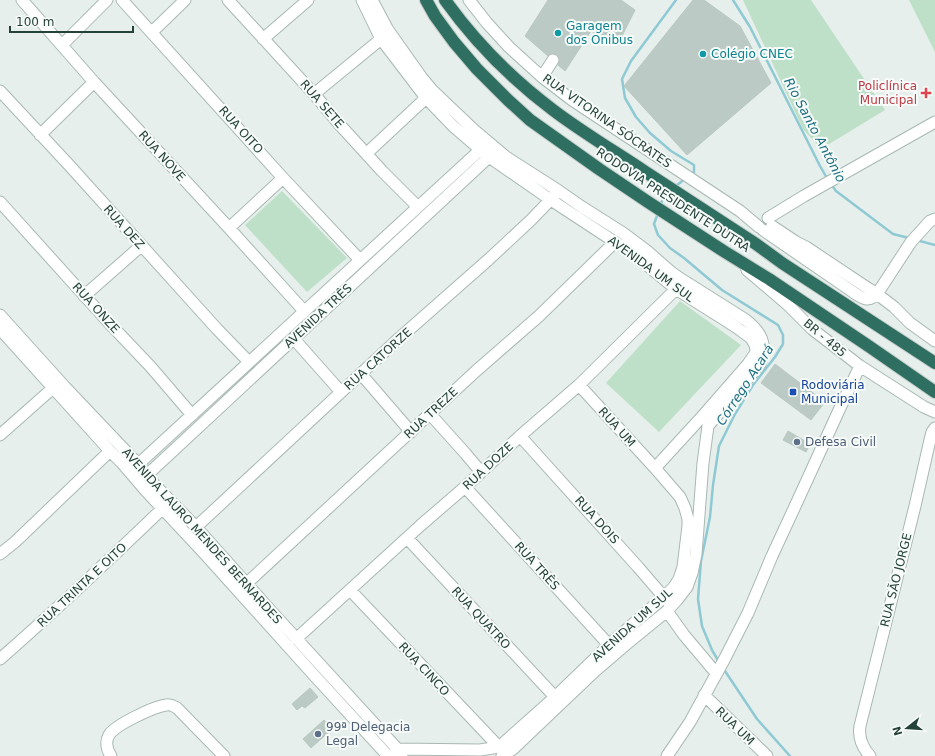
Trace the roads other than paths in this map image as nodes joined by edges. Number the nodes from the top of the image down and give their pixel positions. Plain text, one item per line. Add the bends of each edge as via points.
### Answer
1 (22, 0) edge
2 (107, 0) edge
3 (122, 0) edge
4 (186, 0) edge
5 (228, 0) edge
6 (308, 0) edge
7 (426, 0) edge
8 (445, 0) edge
9 (469, 0) edge
10 (367, 1) edge
11 (152, 32) junction
12 (263, 39) junction
13 (381, 39) junction
14 (62, 45) junction
15 (553, 60) dead end
16 (407, 66) junction
17 (542, 77) junction
18 (94, 82) junction
19 (0, 91) edge
20 (314, 94) junction
21 (426, 98) junction
22 (463, 119) junction
23 (935, 122) edge
24 (453, 126) junction
25 (40, 135) junction
26 (480, 150) junction
27 (367, 153) junction
28 (490, 157) junction
29 (525, 175) junction
30 (283, 178) junction
31 (440, 186) junction
32 (559, 191) junction
33 (450, 194) junction
34 (551, 200) junction
35 (0, 202) edge
36 (418, 207) junction
37 (579, 212) junction
38 (933, 220) edge
39 (767, 222) junction
40 (229, 228) junction
41 (384, 238) junction
42 (615, 242) junction
43 (141, 246) junction
44 (393, 247) junction
45 (725, 252) junction
46 (360, 260) junction
47 (338, 280) junction
48 (349, 288) junction
49 (676, 289) junction
50 (877, 294) junction
51 (84, 296) junction
52 (304, 312) junction
53 (0, 316) edge
54 (0, 329) edge
55 (294, 339) junction
56 (935, 341) edge
57 (268, 344) junction
58 (277, 354) junction
59 (31, 357) junction
60 (249, 362) junction
61 (935, 363) edge
62 (860, 366) junction
63 (361, 374) junction
64 (580, 385) junction
65 (53, 388) junction
66 (216, 392) junction
67 (341, 392) junction
68 (935, 392) edge
69 (226, 402) junction
70 (935, 412) edge
71 (192, 414) junction
72 (430, 414) junction
73 (89, 420) junction
74 (703, 423) junction
75 (935, 428) edge
76 (411, 432) junction
77 (0, 435) edge
78 (169, 436) junction
79 (520, 436) junction
80 (179, 446) junction
81 (110, 451) junction
82 (138, 464) junction
83 (655, 468) junction
84 (130, 472) junction
85 (480, 472) junction
86 (149, 483) junction
87 (465, 487) junction
88 (163, 508) junction
89 (196, 527) junction
90 (408, 538) junction
91 (0, 554) edge
92 (690, 554) junction
93 (220, 563) junction
94 (246, 584) junction
95 (350, 590) junction
96 (664, 597) junction
97 (669, 608) junction
98 (267, 615) junction
99 (642, 616) junction
100 (650, 625) junction
101 (296, 639) junction
102 (608, 645) junction
103 (0, 659) edge
104 (720, 666) junction
105 (568, 690) junction
106 (704, 696) junction
107 (555, 697) junction
108 (364, 721) junction
109 (533, 723) junction
110 (109, 751) edge
111 (501, 752) edge
112 (480, 753) edge
113 (398, 754) edge
114 (224, 756) edge
115 (388, 756) edge
116 (667, 756) edge
117 (767, 756) edge
118 (870, 756) edge

1 - 14 street, RUA NOVE
2 - 14 street
3 - 11 street, RUA OITO
4 - 11 street
5 - 12 street, RUA SETE
6 - 12 street
7 - 45 highway, RODOVIA PRESIDENTE DUTRA via 454,42 477,69 530,120
8 - 61 highway, RODOVIA PRESIDENTE DUTRA via 488,53 554,111
9 - 17 street, RUA VITORINA SÓCRATES via 508,47
10 - 13 street, AVENIDA UM SUL
10 - 16 street, AVENIDA UM SUL via 388,30
11 - 30 street, RUA OITO
12 - 20 street, RUA SETE
13 - 16 street, AVENIDA UM SUL
13 - 20 street
14 - 18 street, RUA NOVE
15 - 17 street
16 - 21 street, AVENIDA UM SUL
16 - 22 street, AVENIDA UM SUL
17 - 39 street, RUA VITORINA SÓCRATES via 572,100 740,211
18 - 25 street
18 - 40 street, RUA NOVE
19 - 25 street, RUA DEZ
20 - 27 street, RUA SETE
21 - 24 street, AVENIDA UM SUL
21 - 27 street
22 - 24 street
22 - 29 street, AVENIDA UM SUL
23 - 39 street via 823,186
24 - 26 street, AVENIDA UM SUL
25 - 43 street, RUA DEZ
26 - 28 street, AVENIDA UM SUL
26 - 31 street, AVENIDA TRÊS
27 - 36 street, RUA SETE
28 - 29 street, AVENIDA UM SUL
28 - 33 street, AVENIDA TRÊS
29 - 32 street, AVENIDA UM SUL
29 - 34 street, AVENIDA UM SUL
30 - 40 street
30 - 46 street, RUA OITO
31 - 33 street
31 - 36 street, AVENIDA TRÊS
32 - 34 street, RUA CATORZE
32 - 37 street, AVENIDA UM SUL
33 - 44 street, AVENIDA TRÊS
34 - 37 street, AVENIDA UM SUL
34 - 63 street, RUA CATORZE
35 - 51 street, RUA ONZE
36 - 41 street, AVENIDA TRÊS
37 - 42 street, AVENIDA UM SUL
37 - 74 street, AVENIDA UM SUL via 623,233 671,272 746,320 763,340 760,364
38 - 50 street via 911,242
39 - 50 street via 834,279 862,297 871,298
40 - 52 street, RUA NOVE
41 - 44 street
41 - 46 street, AVENIDA TRÊS
42 - 49 street, AVENIDA UM SUL
42 - 72 street, RUA TREZE via 539,316
43 - 51 street
43 - 60 street, RUA DEZ
44 - 48 street, AVENIDA TRÊS
45 - 62 street, BR - 485 via 788,304 812,329
45 - 68 highway, RODOVIA PRESIDENTE DUTRA
46 - 47 street, AVENIDA TRÊS
47 - 48 street
47 - 52 street, AVENIDA TRÊS
48 - 55 street, AVENIDA TRÊS
49 - 64 street, RUA DOZE
49 - 74 street, AVENIDA UM SUL via 736,327 751,338 755,345 755,354
50 - 56 street
51 - 71 street, RUA ONZE
52 - 57 street, AVENIDA TRÊS
53 - 59 street, AVENIDA LAURO MENDES BERNARDES
54 - 59 street, AVENIDA LAURO MENDES BERNARDES
55 - 58 street, AVENIDA TRÊS
55 - 67 street
57 - 58 street
57 - 60 street, AVENIDA TRÊS
58 - 69 street, AVENIDA TRÊS
59 - 65 street, AVENIDA LAURO MENDES BERNARDES
59 - 73 street, AVENIDA LAURO MENDES BERNARDES via 65,387
60 - 66 street, AVENIDA TRÊS
62 - 70 street, BR - 485
62 - 104 street via 748,613
63 - 67 street, RUA CATORZE
63 - 76 street
64 - 79 street, RUA DOZE
64 - 83 street, RUA UM
65 - 73 street, AVENIDA LAURO MENDES BERNARDES
65 - 77 street
66 - 69 street
66 - 71 street, AVENIDA TRÊS
67 - 89 street, RUA CATORZE
69 - 80 street, AVENIDA TRÊS
71 - 78 street, AVENIDA TRÊS
72 - 76 street, RUA TREZE
72 - 85 street
73 - 81 street, AVENIDA LAURO MENDES BERNARDES
73 - 82 street, AVENIDA LAURO MENDES BERNARDES via 111,436
74 - 83 street, AVENIDA UM SUL
74 - 92 street, AVENIDA UM SUL via 703,463
75 - 118 street, RUA SÃO JORGE via 928,447 859,732 862,745
76 - 94 street, RUA TREZE
78 - 80 street
78 - 82 street, AVENIDA TRÊS
79 - 85 street, RUA DOZE
79 - 96 street, RUA DOIS
80 - 86 street, AVENIDA TRÊS
81 - 84 street, AVENIDA LAURO MENDES BERNARDES
81 - 91 street
82 - 84 street, AVENIDA TRÊS
82 - 86 street, AVENIDA LAURO MENDES BERNARDES
83 - 92 street, AVENIDA UM SUL via 680,497 685,508
84 - 86 street, AVENIDA LAURO MENDES BERNARDES
85 - 87 street, RUA DOZE
86 - 88 street, AVENIDA LAURO MENDES BERNARDES
86 - 89 street, AVENIDA LAURO MENDES BERNARDES
87 - 90 street, RUA DOZE
87 - 102 street, RUA TRÊS
88 - 93 street, AVENIDA LAURO MENDES BERNARDES
88 - 103 street, RUA TRINTA E OITO
89 - 93 street, AVENIDA LAURO MENDES BERNARDES
90 - 95 street, RUA DOZE
90 - 107 street, RUA QUATRO
92 - 96 street, AVENIDA UM SUL via 679,579
92 - 97 street, AVENIDA UM SUL via 690,580
93 - 94 street, AVENIDA LAURO MENDES BERNARDES
93 - 98 street, AVENIDA LAURO MENDES BERNARDES
94 - 98 street, AVENIDA LAURO MENDES BERNARDES
95 - 101 street, RUA DOZE
95 - 111 street, RUA CINCO
96 - 97 street, RUA DOIS
96 - 99 street, AVENIDA UM SUL
97 - 100 street, AVENIDA UM SUL
97 - 104 street, RUA DOIS via 684,635
98 - 101 street, AVENIDA LAURO MENDES BERNARDES
98 - 108 street, AVENIDA LAURO MENDES BERNARDES
99 - 100 street
99 - 102 street, AVENIDA UM SUL
100 - 105 street, AVENIDA UM SUL
101 - 108 street, AVENIDA LAURO MENDES BERNARDES
102 - 105 street, AVENIDA UM SUL
104 - 106 street
105 - 107 street, AVENIDA UM SUL
105 - 109 street, AVENIDA UM SUL
106 - 116 street
106 - 117 street, RUA UM
107 - 109 street, AVENIDA UM SUL
108 - 113 street, AVENIDA LAURO MENDES BERNARDES
108 - 115 street, AVENIDA LAURO MENDES BERNARDES
109 - 111 street, AVENIDA UM SUL via 513,749
110 - 114 street via 107,739 116,728 138,715 172,705
111 - 112 street, AVENIDA UM SUL
112 - 113 street, AVENIDA UM SUL

